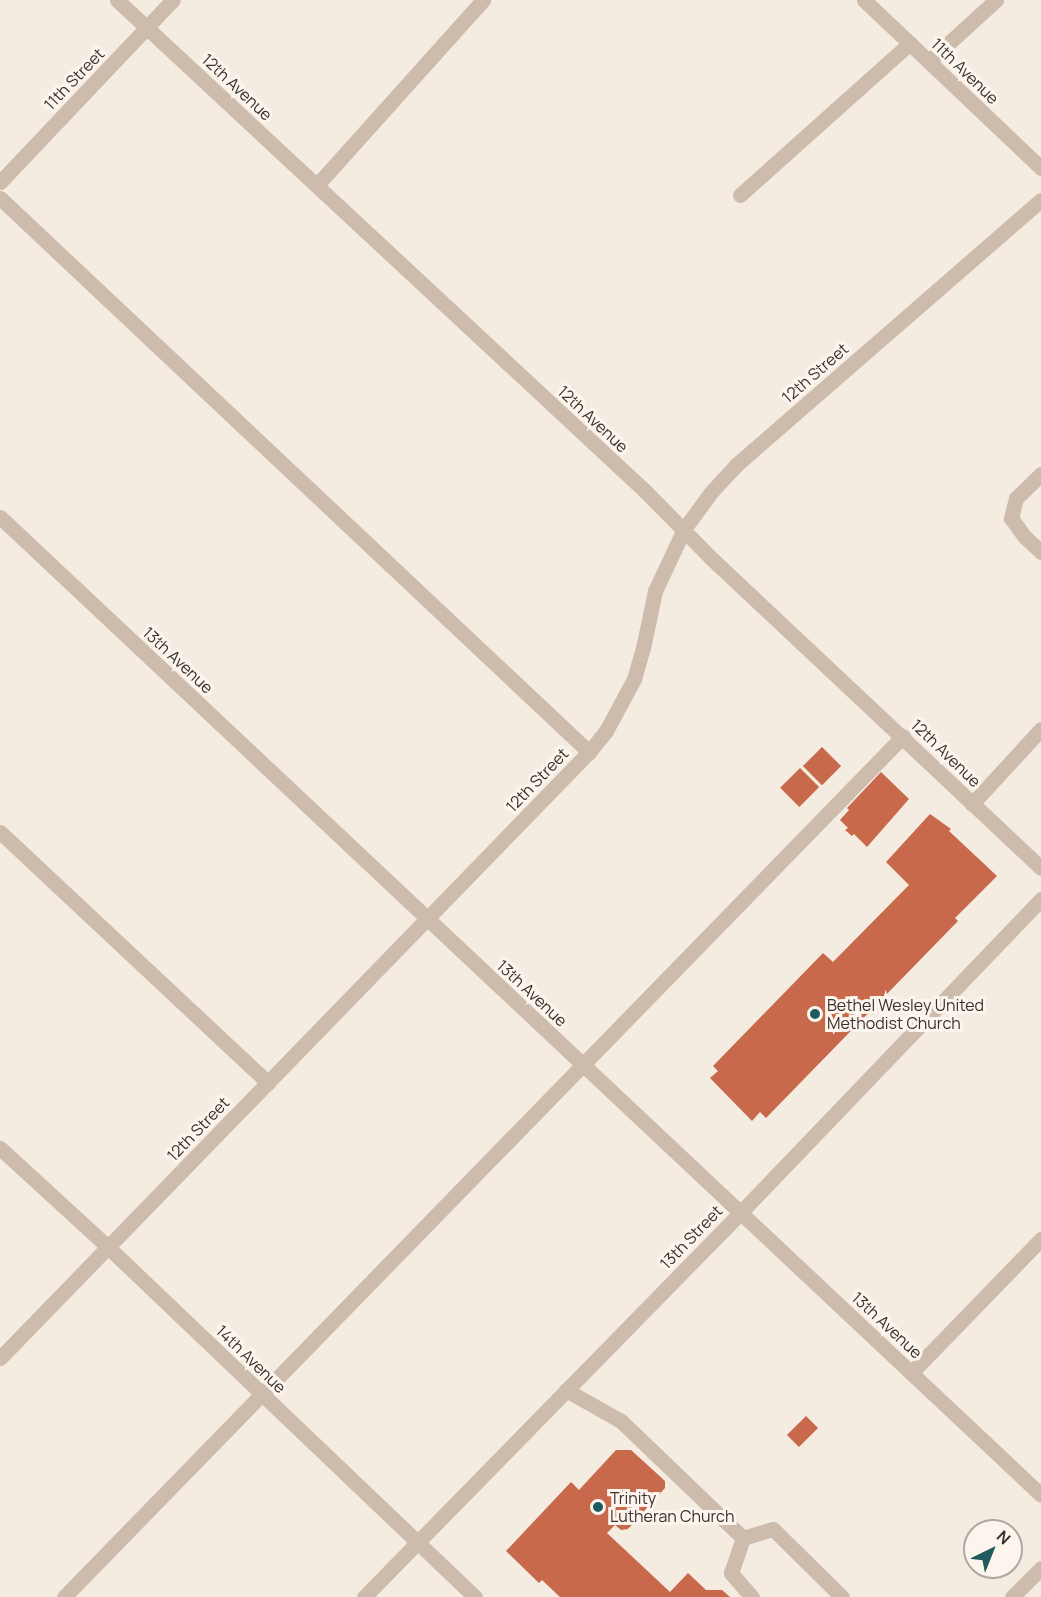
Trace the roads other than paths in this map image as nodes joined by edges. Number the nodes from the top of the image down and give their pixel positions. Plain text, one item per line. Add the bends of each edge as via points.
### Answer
1 (117, 0) edge
2 (173, 0) edge
3 (483, 0) edge
4 (864, 0) edge
5 (996, 0) edge
6 (147, 28) junction
7 (910, 43) junction
8 (929, 61) junction
9 (1041, 168) edge
10 (0, 182) edge
11 (317, 185) junction
12 (740, 195) dead end
13 (0, 198) edge
14 (1041, 200) edge
15 (1041, 474) edge
16 (0, 517) edge
17 (684, 528) junction
18 (1041, 552) edge
19 (1041, 729) edge
20 (903, 736) junction
21 (589, 752) junction
22 (972, 804) junction
23 (0, 832) edge
24 (1041, 868) edge
25 (1041, 899) edge
26 (427, 919) junction
27 (582, 1064) junction
28 (268, 1083) junction
29 (0, 1148) edge
30 (741, 1212) junction
31 (1041, 1239) edge
32 (109, 1248) junction
33 (0, 1358) edge
34 (911, 1372) junction
35 (566, 1390) junction
36 (261, 1394) junction
37 (1041, 1495) edge
38 (743, 1538) junction
39 (417, 1542) junction
40 (1041, 1568) edge
41 (64, 1597) edge
42 (364, 1597) edge
43 (475, 1597) edge
44 (752, 1597) edge
45 (842, 1597) edge
46 (1012, 1597) edge

1 - 6 street, 12th Avenue
2 - 6 street, 11th Street
3 - 11 street
4 - 7 street, 11th Avenue
5 - 8 street
6 - 10 street, 11th Street
6 - 11 street, 12th Avenue
7 - 8 street, 11th Avenue
7 - 12 street
8 - 9 street, 11th Avenue
11 - 17 street, 12th Avenue
13 - 21 street
14 - 17 street, 12th Street via 736,465
15 - 18 street via 1016,498 1011,518
16 - 26 street, 13th Avenue
17 - 20 street, 12th Avenue via 712,559
17 - 21 street, 12th Street via 655,591 634,679 606,731
19 - 22 street
20 - 22 street, 12th Avenue
20 - 27 street
21 - 26 street, 12th Street
22 - 24 street, 12th Avenue
23 - 28 street
25 - 30 street, 13th Street
26 - 27 street, 13th Avenue
26 - 28 street, 12th Street
27 - 30 street, 13th Avenue
27 - 36 street
28 - 32 street, 12th Street
29 - 32 street, 14th Avenue
30 - 34 street, 13th Avenue
30 - 35 street, 13th Street
31 - 34 street
32 - 33 street, 12th Street
32 - 36 street, 14th Avenue
34 - 37 street, 13th Avenue
35 - 38 street via 621,1421
35 - 39 street, 13th Street
36 - 39 street, 14th Avenue
36 - 41 street
38 - 44 street via 731,1573
38 - 45 street via 773,1529
39 - 42 street, 13th Street
39 - 43 street, 14th Avenue
40 - 46 street

